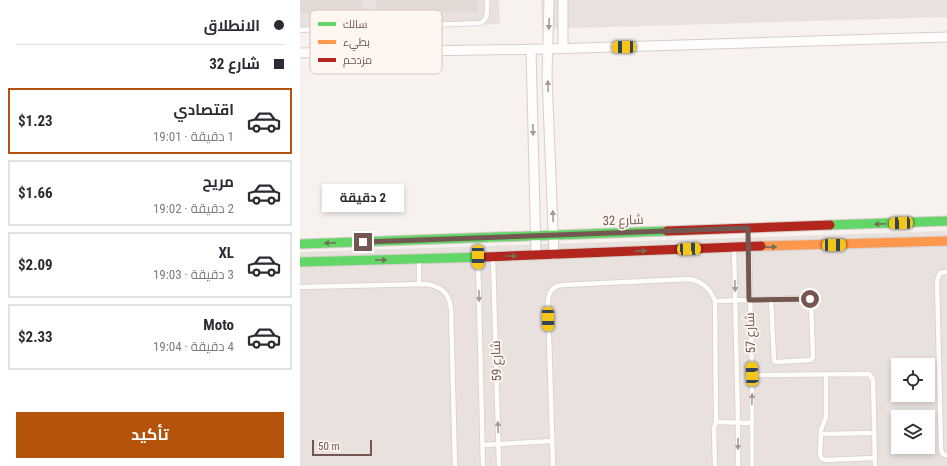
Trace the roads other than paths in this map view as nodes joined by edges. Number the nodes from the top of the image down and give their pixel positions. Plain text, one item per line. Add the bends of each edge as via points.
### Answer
1 (487, 0) edge
2 (549, 0) edge
3 (563, 0) edge
4 (442, 25) edge
5 (300, 30) edge
6 (310, 30) edge
7 (947, 37) edge
8 (563, 48) junction
9 (531, 49) junction
10 (548, 49) junction
11 (442, 51) edge
12 (300, 53) edge
13 (310, 53) edge
14 (947, 221) edge
15 (748, 228) junction
16 (734, 229) junction
17 (535, 236) junction
18 (554, 236) junction
19 (947, 241) edge
20 (300, 244) edge
21 (734, 247) junction
22 (749, 247) junction
23 (536, 255) junction
24 (554, 255) junction
25 (493, 256) junction
26 (478, 257) junction
27 (419, 258) junction
28 (300, 262) edge
29 (947, 272) edge
30 (419, 284) junction
31 (300, 287) edge
32 (749, 300) junction
33 (771, 300) junction
34 (715, 301) junction
35 (735, 301) junction
36 (752, 374) junction
37 (826, 374) junction
38 (716, 422) junction
39 (738, 423) junction
40 (752, 423) junction
41 (874, 433) junction
42 (821, 434) junction
43 (552, 441) junction
44 (499, 444) junction
45 (483, 445) junction
46 (947, 456) edge
47 (875, 458) junction
48 (455, 466) edge
49 (484, 466) edge
50 (499, 466) edge
51 (552, 466) edge
52 (715, 466) edge
53 (738, 466) edge
54 (752, 466) edge
55 (875, 466) edge

1 - 4 lane via 487,17 480,24
2 -> 10 street
3 - 8 street
5 - 6 lane
7 - 8 street
8 - 10 street
9 - 10 street
9 - 11 street
9 -> 17 street
18 -> 10 street
12 - 13 street
14 -> 15 main road, شارع 32
15 - 16 main road, شارع 32
15 - 22 main road
16 - 18 main road, شارع 32
16 - 21 main road
17 - 18 main road, شارع 32
17 -> 20 main road, شارع 32
17 - 23 street
18 - 24 street
22 -> 19 main road
21 - 22 main road
24 -> 21 main road
21 -> 35 lane, شارع 57
22 - 32 lane, شارع 57
23 - 24 main road
25 -> 23 main road
25 - 26 main road
44 -> 25 lane, شارع 59
26 - 27 main road
26 -> 45 lane, شارع 59
28 -> 27 main road
27 - 30 lane
29 - 46 lane via 940,273 937,280 941,450
30 - 31 lane
30 - 48 lane via 439,287 451,303
32 - 33 lane
32 - 35 lane
32 - 36 lane, شارع 57
33 - 33 lane via 810,300 813,356 811,360 774,361
34 - 35 lane
34 - 38 lane
34 - 43 lane via 702,283 689,279 563,285 552,288 548,304
35 - 39 lane, شارع 57
36 - 37 lane
40 -> 36 lane, شارع 57
37 - 41 lane via 871,375
37 - 42 lane via 826,417
38 - 39 lane
38 - 52 lane
39 - 40 lane
39 -> 53 lane, شارع 57
40 - 54 lane, شارع 57
41 - 42 lane
41 - 47 lane
42 - 47 lane via 820,454 823,460
43 - 44 lane
43 - 51 lane
44 - 45 lane
44 - 50 lane, شارع 59
45 - 49 lane, شارع 59
47 - 55 lane

